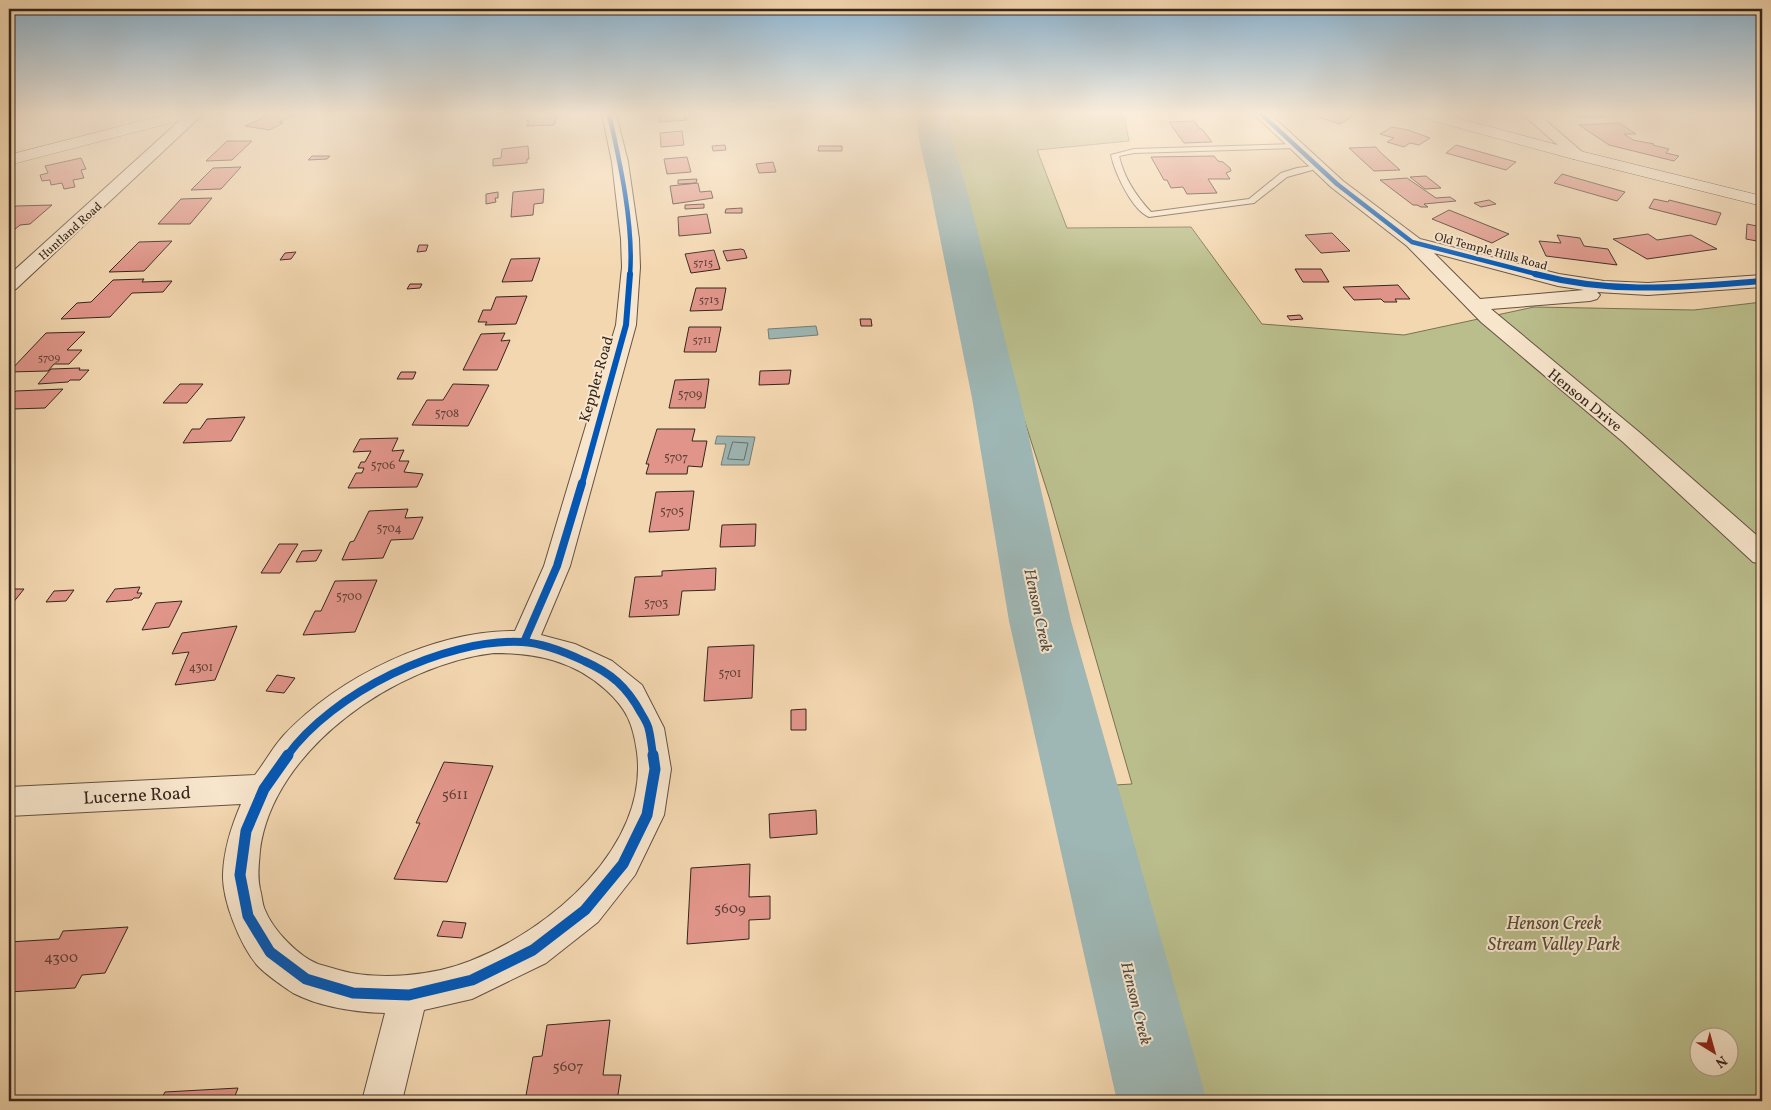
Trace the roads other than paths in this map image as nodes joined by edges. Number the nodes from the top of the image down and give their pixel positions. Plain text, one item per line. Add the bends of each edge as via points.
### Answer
1 (139, 166) edge
2 (620, 166) edge
3 (1117, 166) edge
4 (1620, 166) edge
5 (1319, 167) joint
6 (1762, 201) edge
7 (1412, 242) junction
8 (1762, 282) edge
9 (9, 285) edge
10 (1648, 290) junction
11 (1475, 305) junction
12 (1762, 555) edge
13 (524, 642) junction
14 (264, 789) junction
15 (9, 801) edge
16 (409, 995) junction
17 (382, 1101) edge

1 - 9 street, Huntland Road
2 - 13 street, Keppler Road via 631,267 626,325 557,566
3 - 5 lane via 1135,199 1149,215 1251,200 1284,175
4 - 6 main road
5 - 7 street, Old Temple Hills Road
7 - 10 street, Old Temple Hills Road via 1558,280
7 - 11 street, Henson Drive
8 - 10 street, Old Temple Hills Road
10 - 11 street
11 - 12 street, Henson Drive via 1631,437
13 - 14 street via 476,644 428,658 380,679 335,709 295,745
13 - 16 street via 565,652 602,668 631,694 649,728 655,769 647,815 623,864 585,910 533,950 472,980
14 - 15 street, Lucerne Road
14 - 16 street via 246,832 240,875 248,916 270,952 306,979 354,993
16 - 17 street

